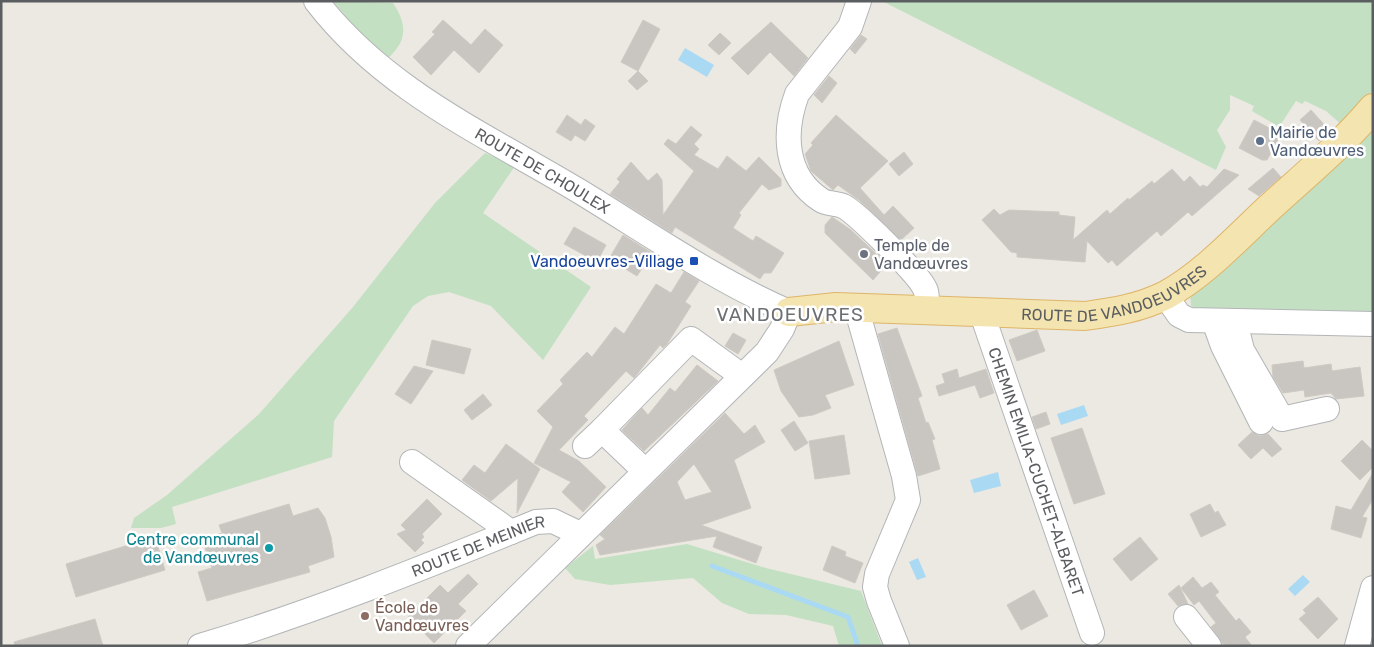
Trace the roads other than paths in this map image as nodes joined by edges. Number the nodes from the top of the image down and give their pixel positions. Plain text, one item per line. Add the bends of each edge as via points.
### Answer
1 (316, 1) edge
2 (859, 1) edge
3 (1373, 108) edge
4 (1165, 295) junction
5 (856, 308) junction
6 (926, 310) junction
7 (981, 311) junction
8 (789, 312) junction
9 (1224, 322) junction
10 (1373, 324) edge
11 (742, 376) junction
12 (1327, 409) dead end
13 (1261, 422) dead end
14 (602, 430) junction
15 (585, 446) dead end
16 (412, 462) dead end
17 (645, 471) junction
18 (511, 532) junction
19 (580, 534) junction
20 (1373, 588) edge
21 (1186, 616) dead end
22 (1092, 633) dead end
23 (200, 646) edge
24 (468, 646) edge
25 (897, 646) edge
26 (1209, 646) edge
27 (1357, 646) edge

1 - 8 street, ROUTE DE CHOULEX via 367,56 421,99 738,288
2 - 6 street via 850,26 797,94 792,106 790,159 806,189 823,201 843,206 865,222 917,278 926,291
3 - 4 main road, ROUTE DE VANDOEUVRES via 1348,136 1254,222
4 - 7 main road, ROUTE DE VANDOEUVRES via 1137,307 1102,314
4 - 9 street via 1184,319
5 - 6 main road, ROUTE DE VANDOEUVRES
5 - 8 main road, ROUTE DE VANDOEUVRES
5 - 25 street via 908,500 876,580 879,601
6 - 7 main road, ROUTE DE VANDOEUVRES
7 - 22 street, CHEMIN EMILIA-CUCHET-ALBARET
8 - 11 street via 771,347
9 - 10 street
9 - 12 street via 1282,419
9 - 13 street via 1223,346
11 - 14 street via 691,339
11 - 17 street
14 - 15 street
14 - 17 street
16 - 18 street
17 - 19 street
18 - 19 street, ROUTE DE MEINIER via 546,520
18 - 23 street, ROUTE DE MEINIER via 353,594
19 - 24 street
20 - 27 street
21 - 26 street

